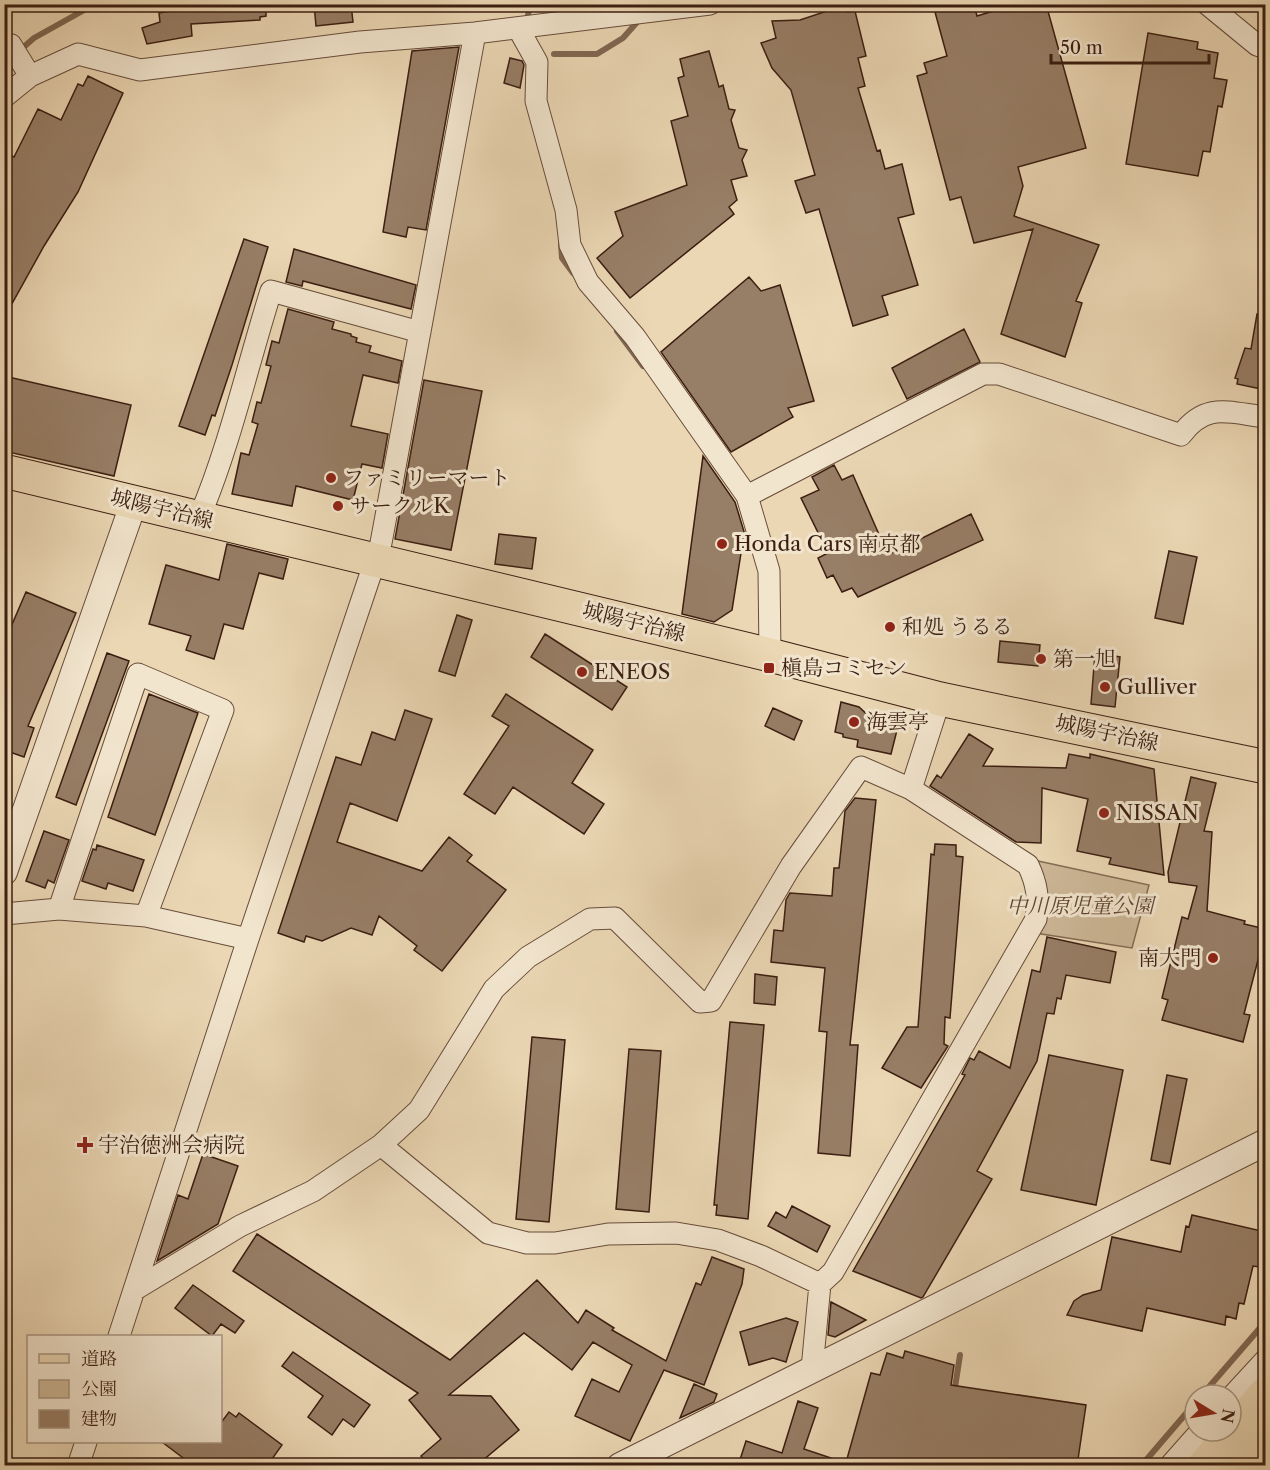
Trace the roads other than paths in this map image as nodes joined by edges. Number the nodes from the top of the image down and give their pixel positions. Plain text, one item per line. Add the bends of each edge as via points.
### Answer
1 (710, 4) edge
2 (1208, 4) edge
3 (518, 28) junction
4 (475, 33) junction
5 (8, 45) edge
6 (1266, 48) edge
7 (29, 73) junction
8 (4, 97) edge
9 (420, 332) junction
10 (1266, 417) edge
11 (4, 471) edge
12 (747, 496) junction
13 (134, 502) junction
14 (199, 518) junction
15 (376, 560) junction
16 (770, 655) junction
17 (940, 699) junction
18 (1266, 767) edge
19 (911, 789) junction
20 (4, 872) edge
21 (59, 909) junction
22 (4, 914) edge
23 (146, 916) junction
24 (248, 939) junction
25 (1266, 1142) edge
26 (381, 1145) junction
27 (820, 1284) junction
28 (134, 1290) junction
29 (119, 1335) edge
30 (1266, 1362) edge
31 (812, 1369) junction
32 (1243, 1388) edge
33 (1266, 1393) edge
34 (1266, 1436) edge
35 (86, 1443) edge
36 (1193, 1443) edge
37 (78, 1466) edge
38 (621, 1466) edge
39 (1173, 1466) edge
40 (1204, 1466) edge
41 (1241, 1466) edge

1 - 3 street
2 - 6 street via 1257,45
3 - 4 street
3 - 12 street via 537,62 536,100 566,210 570,245 588,282 635,337
4 - 7 street via 360,42 140,70 78,54
4 - 9 street
5 - 7 street
7 - 8 street
9 - 14 street via 271,291 220,468
9 - 15 street
10 - 12 street via 1211,411 1192,420 1181,435 999,374 983,374
11 - 13 main road, 城陽宇治線
12 - 16 street via 769,571
13 - 14 main road, 城陽宇治線
13 - 20 street
14 - 15 main road, 城陽宇治線
15 - 16 main road, 城陽宇治線
15 - 24 street
16 - 17 main road, 城陽宇治線
17 - 18 main road, 城陽宇治線
17 - 19 street
19 - 26 street via 861,767 791,866 711,1001 700,1002 615,918 590,920 528,957 494,989 419,1110
19 - 27 street via 1028,865 1038,898 1036,919 833,1272
21 - 22 street
21 - 23 street
21 - 23 street via 138,674 223,710
23 - 24 street
24 - 28 street
25 - 31 street
26 - 27 street via 488,1233 555,1243 608,1234 676,1233 718,1240
26 - 28 street via 313,1191 240,1226
27 - 31 street
28 - 29 street
30 - 32 street
31 - 38 street
33 - 40 main road
34 - 41 main road
35 - 37 street
36 - 39 street

